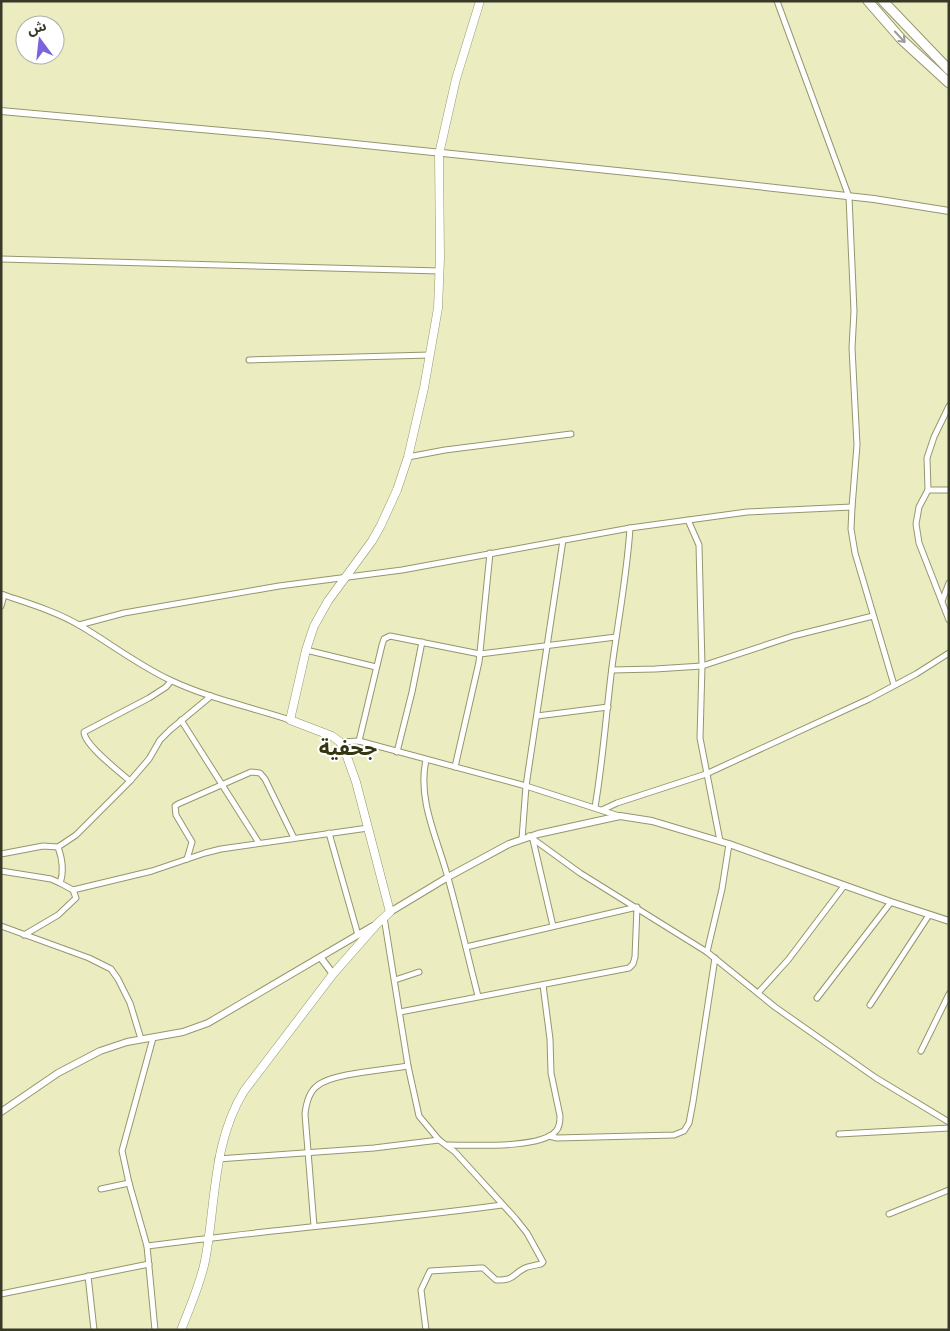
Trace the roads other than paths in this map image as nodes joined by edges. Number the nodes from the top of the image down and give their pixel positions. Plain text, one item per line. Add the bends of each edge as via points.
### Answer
1 (480, 1) edge
2 (777, 1) edge
3 (868, 1) edge
4 (883, 1) edge
5 (949, 70) edge
6 (949, 83) edge
7 (1, 111) edge
8 (439, 154) junction
9 (849, 197) junction
10 (949, 211) edge
11 (1, 259) edge
12 (440, 271) junction
13 (430, 355) junction
14 (249, 360) dead end
15 (949, 406) edge
16 (946, 420) edge
17 (571, 434) dead end
18 (408, 457) junction
19 (928, 490) junction
20 (949, 490) edge
21 (852, 507) junction
22 (688, 520) junction
23 (630, 528) junction
24 (563, 540) junction
25 (490, 553) junction
26 (344, 579) junction
27 (949, 583) edge
28 (3, 595) edge
29 (942, 602) junction
30 (1, 606) edge
31 (873, 616) junction
32 (949, 620) edge
33 (79, 625) junction
34 (616, 637) junction
35 (422, 642) junction
36 (547, 646) junction
37 (306, 650) junction
38 (949, 653) edge
39 (480, 654) junction
40 (702, 666) junction
41 (376, 667) junction
42 (612, 670) junction
43 (171, 681) junction
44 (894, 685) junction
45 (211, 696) junction
46 (608, 707) junction
47 (537, 716) junction
48 (181, 720) junction
49 (290, 720) junction
50 (359, 741) junction
51 (340, 742) junction
52 (397, 752) junction
53 (426, 760) junction
54 (456, 767) junction
55 (706, 774) junction
56 (130, 781) junction
57 (222, 784) junction
58 (526, 786) junction
59 (595, 808) junction
60 (602, 810) junction
61 (620, 816) junction
62 (368, 828) junction
63 (329, 833) junction
64 (294, 838) junction
65 (531, 838) junction
66 (522, 839) junction
67 (720, 841) junction
68 (259, 843) junction
69 (729, 844) junction
70 (58, 847) junction
71 (1, 854) edge
72 (187, 859) junction
73 (1, 871) edge
74 (448, 877) junction
75 (60, 883) junction
76 (844, 886) junction
77 (73, 890) junction
78 (891, 902) junction
79 (637, 907) junction
80 (387, 914) junction
81 (929, 915) junction
82 (949, 921) edge
83 (377, 924) junction
84 (1, 926) edge
85 (553, 926) junction
86 (358, 935) junction
87 (24, 936) junction
88 (466, 947) junction
89 (707, 952) junction
90 (321, 958) junction
91 (715, 958) junction
92 (419, 972) dead end
93 (333, 974) junction
94 (395, 980) junction
95 (543, 985) junction
96 (758, 993) junction
97 (949, 994) edge
98 (478, 996) junction
99 (817, 998) dead end
100 (870, 1005) dead end
101 (400, 1012) junction
102 (154, 1038) junction
103 (141, 1039) junction
104 (921, 1051) dead end
105 (408, 1066) junction
106 (1, 1112) edge
107 (949, 1122) edge
108 (949, 1128) edge
109 (839, 1134) dead end
110 (549, 1136) junction
111 (439, 1140) junction
112 (448, 1146) junction
113 (309, 1153) junction
114 (218, 1159) junction
115 (129, 1183) junction
116 (101, 1189) dead end
117 (949, 1190) edge
118 (502, 1205) junction
119 (889, 1214) dead end
120 (314, 1226) junction
121 (208, 1238) junction
122 (147, 1246) junction
123 (149, 1264) junction
124 (88, 1276) junction
125 (1, 1294) edge
126 (94, 1330) edge
127 (154, 1330) edge
128 (181, 1330) edge
129 (426, 1330) edge

1 - 8 main road via 456,79
2 - 9 street
3 -> 6 highway via 902,40
4 - 5 highway
7 - 8 street
8 - 9 street
8 - 12 main road
9 - 10 street
9 - 21 street via 857,445
11 - 12 street
12 - 13 main road
13 - 14 street
13 - 18 main road
15 - 16 street
16 - 19 street via 934,437 927,458
17 - 18 street
18 - 26 main road via 381,525
19 - 20 street
19 - 29 street via 919,507 916,534
21 - 22 street via 748,512
21 - 31 street via 855,553
22 - 23 street
22 - 40 street via 699,545
23 - 24 street
23 - 34 street
24 - 25 street
24 - 36 street
25 - 26 street
25 - 39 street
26 - 33 street via 279,586 124,613
26 - 37 main road via 318,616
27 - 29 street
28 - 30 street
28 - 33 street
29 - 32 street
31 - 40 street via 792,636
31 - 44 street
33 - 43 street
34 - 36 street
34 - 42 street
35 - 39 street
35 - 41 street via 387,637
35 - 52 street
36 - 39 street
36 - 47 street
37 - 41 street
37 - 49 main road
38 - 44 street
39 - 54 street
40 - 42 street
40 - 55 street via 699,729
41 - 50 street
42 - 46 street
43 - 45 street
43 - 56 street via 149,698 84,732 84,737
44 - 55 street
45 - 48 street
45 - 49 street
46 - 47 street
46 - 59 street
47 - 58 street
48 - 56 street via 160,740
48 - 57 street
49 - 51 main road via 319,730
50 - 51 street
50 - 52 street
51 - 62 main road
52 - 53 street
53 - 54 street
53 - 74 street via 423,792
54 - 58 street
55 - 60 street
55 - 67 street
56 - 70 street via 76,835
57 - 64 street via 251,772 260,773
57 - 68 street
57 - 72 street via 175,806 176,815 192,842
58 - 59 street
58 - 66 street
59 - 60 street
60 - 61 street
61 - 65 street
61 - 67 street
62 - 63 street
62 - 80 main road
63 - 64 street
63 - 86 street
64 - 68 street
65 - 66 street
65 - 79 street via 580,873
65 - 85 street
66 - 74 street
67 - 69 street
68 - 72 street
69 - 76 street
69 - 89 street
70 - 71 street via 44,846
70 - 75 street via 63,876
72 - 77 street
73 - 75 street
74 - 80 street
74 - 88 street
75 - 77 street
76 - 78 street
76 - 96 street via 788,960
77 - 87 street via 75,900
78 - 81 street
78 - 99 street
79 - 85 street
79 - 89 street
79 - 95 street via 635,957 631,966
80 - 83 main road
80 - 94 street
81 - 82 street
81 - 100 street
83 - 86 street
83 - 93 main road
84 - 87 street
85 - 88 street
86 - 90 street
87 - 103 street via 111,969 130,1003
88 - 98 street
89 - 91 street
90 - 93 street
90 - 102 street via 208,1023
91 - 96 street
91 - 110 street via 694,1102 684,1131 674,1135
92 - 94 street
93 - 114 main road via 239,1099
94 - 101 street
95 - 98 street
95 - 110 street via 551,1073 560,1116 557,1130
96 - 107 street via 876,1078
97 - 104 street
98 - 101 street
101 - 105 street
102 - 103 street
102 - 115 street via 123,1145
103 - 106 street via 88,1056
105 - 111 street via 419,1116
105 - 113 street via 335,1077 318,1085 306,1106
108 - 109 street
110 - 112 street via 526,1144
111 - 112 street
111 - 113 street
112 - 118 street
113 - 114 street
113 - 120 street
114 - 121 main road
115 - 116 street
115 - 122 street
117 - 119 street
118 - 120 street
118 - 129 street via 527,1233 543,1262 527,1267 510,1279 501,1280 480,1268 430,1271 421,1290
120 - 121 street
121 - 122 street
121 - 128 main road via 201,1276
122 - 123 street
123 - 124 street
123 - 127 street
124 - 125 street
124 - 126 street

